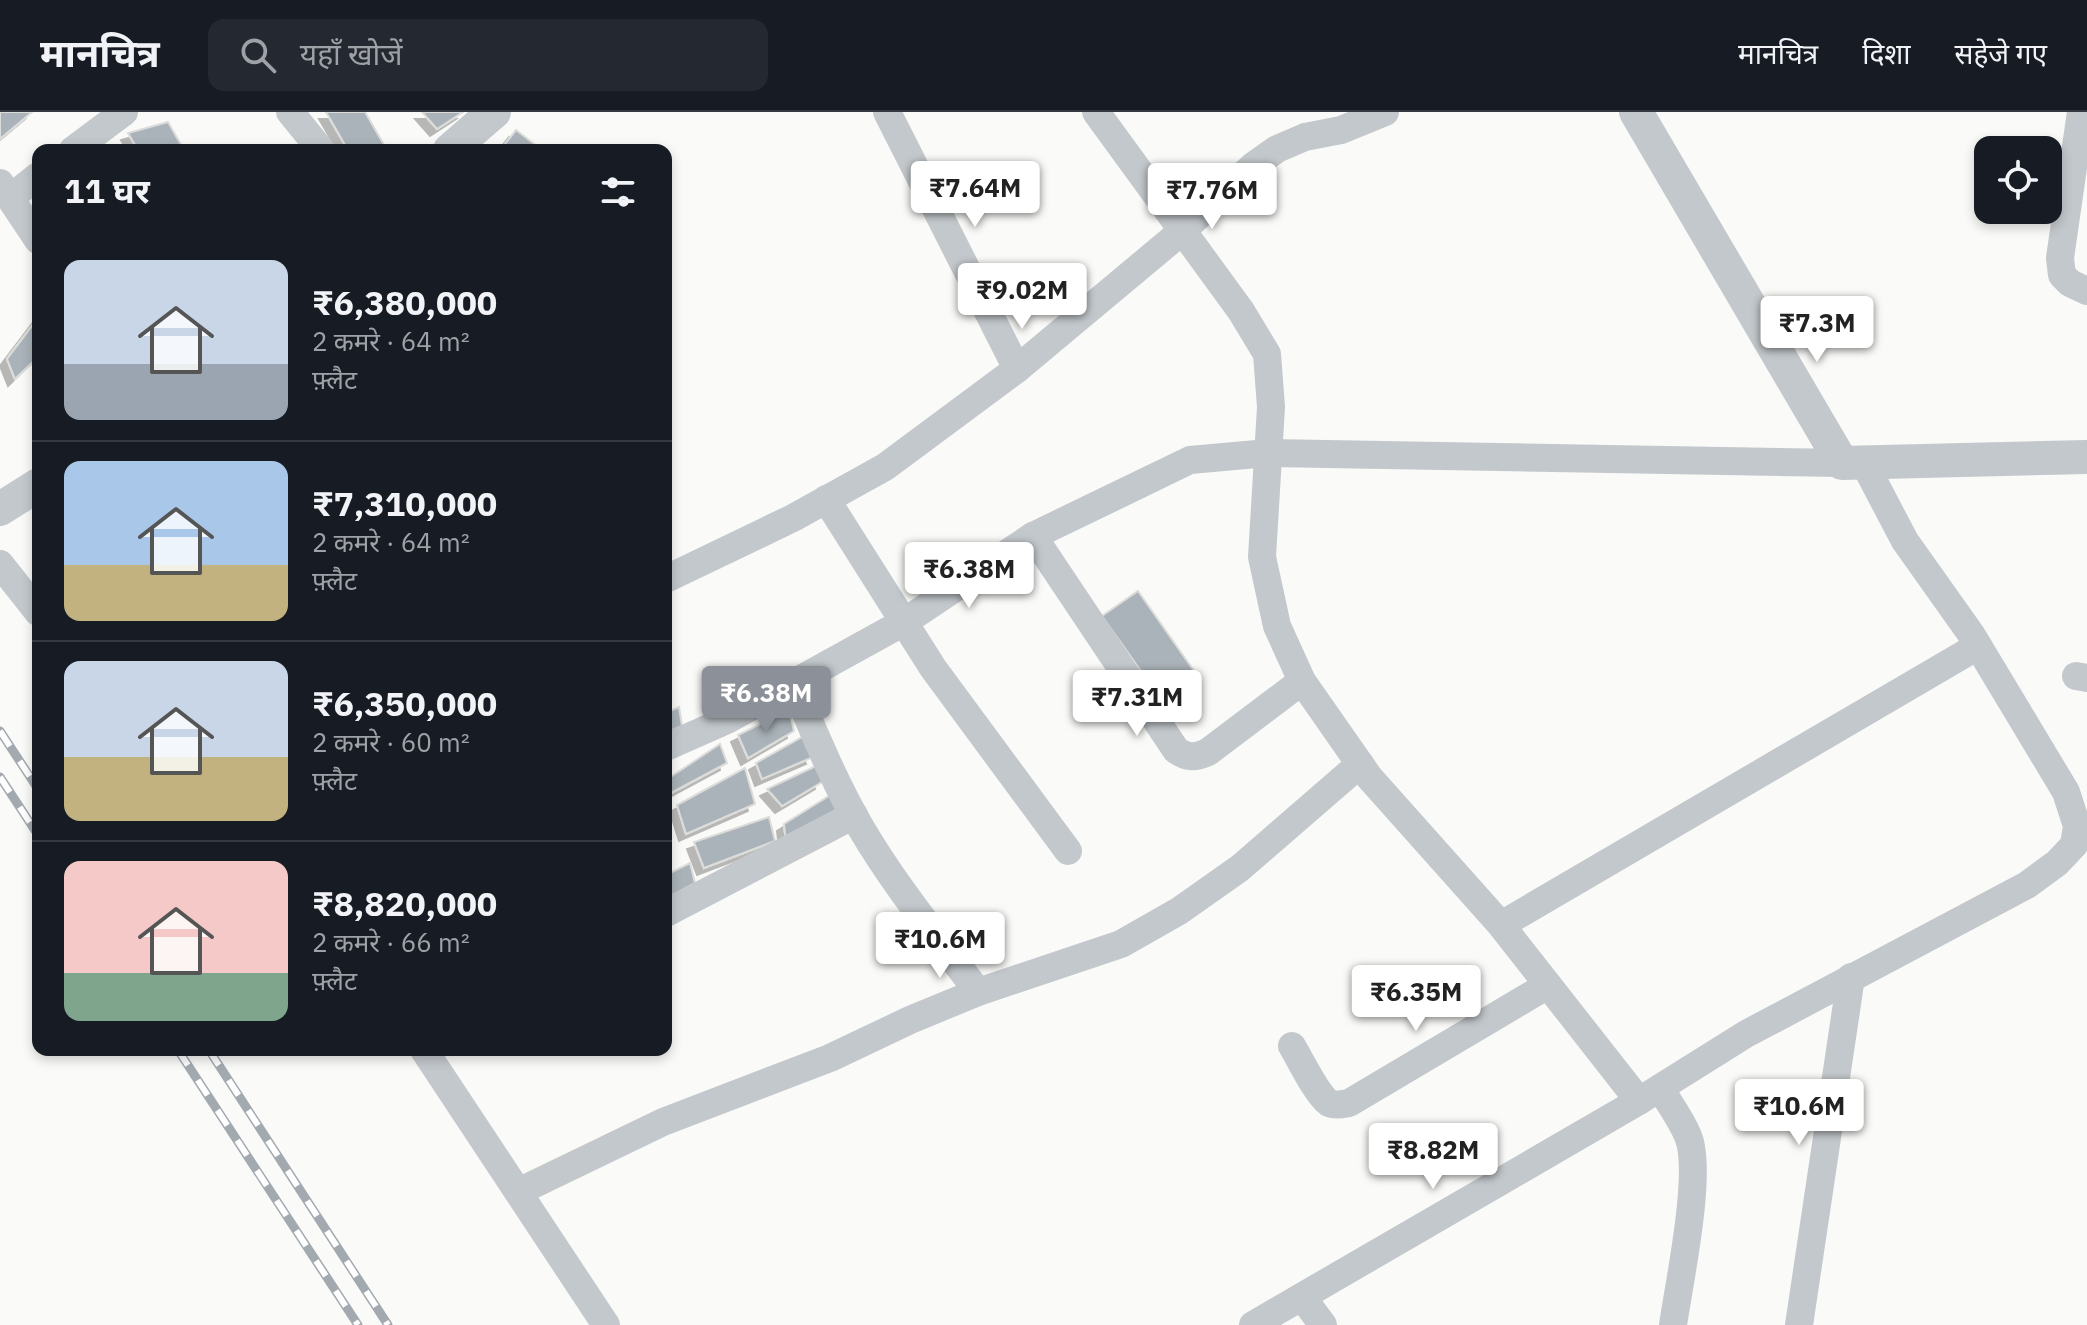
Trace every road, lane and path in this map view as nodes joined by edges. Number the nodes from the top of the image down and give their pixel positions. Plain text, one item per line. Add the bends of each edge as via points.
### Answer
1 (124, 112) edge
2 (290, 112) edge
3 (494, 112) edge
4 (887, 112) edge
5 (1096, 112) edge
6 (1385, 112) edge
7 (1636, 112) edge
8 (2081, 112) edge
9 (81, 144) edge
10 (316, 144) edge
11 (457, 144) edge
12 (32, 179) edge
13 (5, 190) edge
14 (32, 231) edge
15 (1181, 232) junction
16 (2087, 291) edge
17 (1017, 369) junction
18 (1268, 453) junction
19 (2087, 457) edge
20 (1852, 462) junction
21 (32, 489) edge
22 (826, 499) junction
23 (0, 509) edge
24 (1033, 536) junction
25 (0, 564) edge
26 (672, 576) edge
27 (32, 604) edge
28 (904, 622) junction
29 (1978, 646) junction
30 (1302, 681) junction
31 (793, 683) junction
32 (672, 744) edge
33 (1360, 764) junction
34 (854, 815) junction
35 (1068, 851) dead end
36 (672, 910) edge
37 (1501, 925) junction
38 (1851, 977) junction
39 (1548, 985) junction
40 (978, 992) junction
41 (1292, 1046) dead end
42 (428, 1056) edge
43 (1650, 1094) junction
44 (518, 1192) junction
45 (1302, 1297) junction
46 (606, 1325) edge
47 (1253, 1325) edge
48 (1323, 1325) edge
49 (1673, 1325) edge
50 (1799, 1325) edge

1 - 9 street
2 - 10 street
3 - 11 street
4 - 17 street
5 - 15 street
6 - 15 street via 1277,149
7 - 20 street
8 - 16 street via 2060,258 2062,275
12 - 13 street
13 - 14 street
15 - 17 street
15 - 18 street via 1267,354
17 - 22 street via 885,467
18 - 20 street
18 - 24 street via 1190,460
18 - 30 street via 1262,557 1277,626
19 - 20 street
20 - 29 street
21 - 23 street
22 - 26 street
22 - 28 street
24 - 28 street
24 - 30 street via 1184,756 1208,752
25 - 27 street
28 - 31 street
28 - 35 street
29 - 37 street
29 - 38 street via 2066,792 2077,826 2074,845 2027,885
30 - 33 street
31 - 32 street
31 - 34 street
33 - 37 street
33 - 40 street via 1240,868 1179,911 1121,944
34 - 36 street
34 - 40 street via 894,880
37 - 39 street
38 - 43 street
38 - 50 street
39 - 41 street via 1349,1103 1329,1103
39 - 43 street
40 - 44 street via 830,1058 663,1122
42 - 44 street
43 - 45 street
43 - 49 street via 1689,1137 1693,1163
44 - 46 street
45 - 47 street
45 - 48 street

